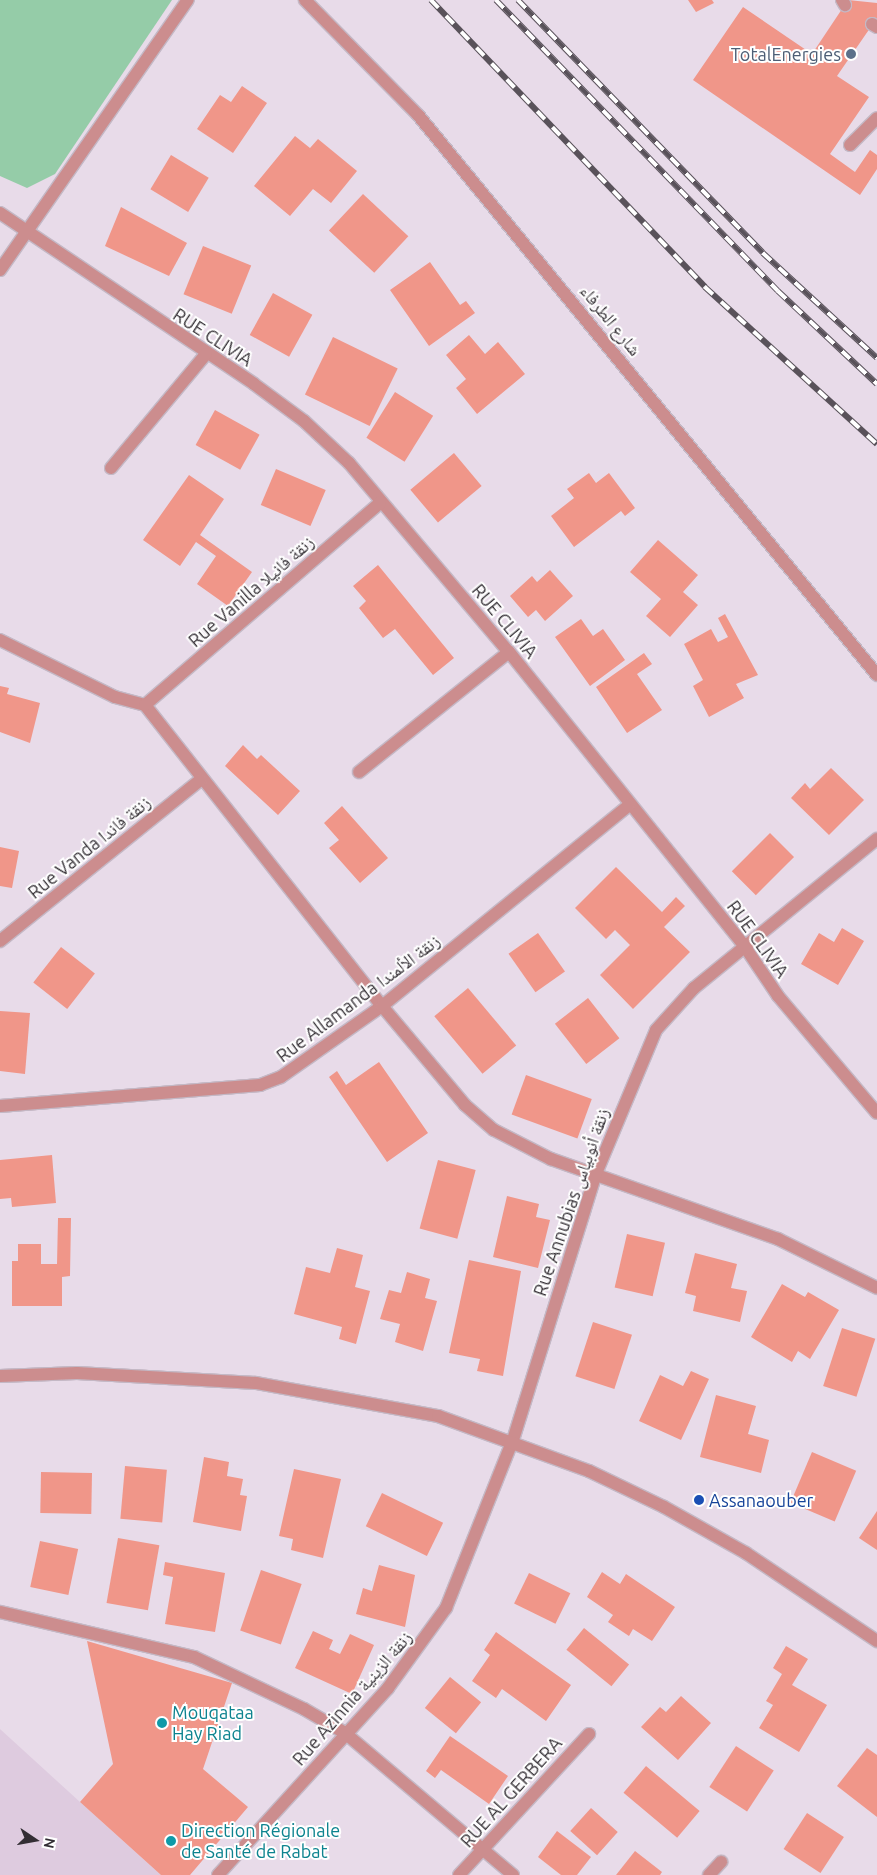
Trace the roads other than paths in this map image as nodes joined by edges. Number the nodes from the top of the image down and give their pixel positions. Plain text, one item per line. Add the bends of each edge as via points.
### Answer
1 (188, 0) edge
2 (305, 0) edge
3 (877, 118) edge
4 (850, 145) dead end
5 (0, 214) edge
6 (28, 234) junction
7 (0, 270) edge
8 (206, 354) junction
9 (111, 468) dead end
10 (380, 503) junction
11 (0, 640) edge
12 (509, 652) junction
13 (877, 675) edge
14 (145, 706) junction
15 (359, 772) dead end
16 (200, 780) junction
17 (628, 805) junction
18 (877, 839) edge
19 (0, 942) edge
20 (745, 947) junction
21 (382, 1006) junction
22 (0, 1106) edge
23 (877, 1113) edge
24 (595, 1176) junction
25 (877, 1288) edge
26 (0, 1376) edge
27 (513, 1440) junction
28 (0, 1612) edge
29 (877, 1641) edge
30 (345, 1733) junction
31 (589, 1734) dead end
32 (483, 1848) junction
33 (721, 1862) dead end
34 (218, 1875) edge
35 (459, 1875) edge
36 (513, 1875) edge
37 (709, 1875) edge

1 - 6 street
2 - 13 street, شارع الطرفاء via 418,115
3 - 4 street
5 - 6 street, RUE CLIVIA
6 - 7 street
6 - 8 street, RUE CLIVIA
8 - 9 street
8 - 10 street, RUE CLIVIA via 304,422 349,463
10 - 12 street, RUE CLIVIA
10 - 14 street, Rue Vanilla زنقة فانيلا
11 - 14 street via 115,698
12 - 15 street
12 - 17 street, RUE CLIVIA
14 - 16 street
16 - 19 street, Rue Vanda زنقة فاندا
16 - 21 street
17 - 20 street, RUE CLIVIA
17 - 21 street, Rue Allamanda زنقة الألمندا
18 - 20 street, Rue Annubias زنقة أنوبياس
20 - 23 street, RUE CLIVIA via 784,1004
20 - 24 street, Rue Annubias زنقة أنوبياس via 694,988 656,1030
21 - 22 street, Rue Allamanda زنقة الألمندا via 298,1067 260,1086
21 - 24 street via 464,1105 494,1130
24 - 25 street via 778,1239
24 - 27 street, Rue Annubias زنقة أنوبياس
26 - 27 street via 77,1373 256,1383 438,1416
27 - 29 street via 664,1508 746,1553
27 - 30 street, Rue Azinnia زنقة الزينية via 446,1608 422,1647
28 - 30 street via 194,1657 246,1679
30 - 32 street
30 - 34 street, Rue Azinnia زنقة الزينية
31 - 32 street, RUE AL GERBERA
32 - 35 street, RUE AL GERBERA
32 - 36 street
33 - 37 street

